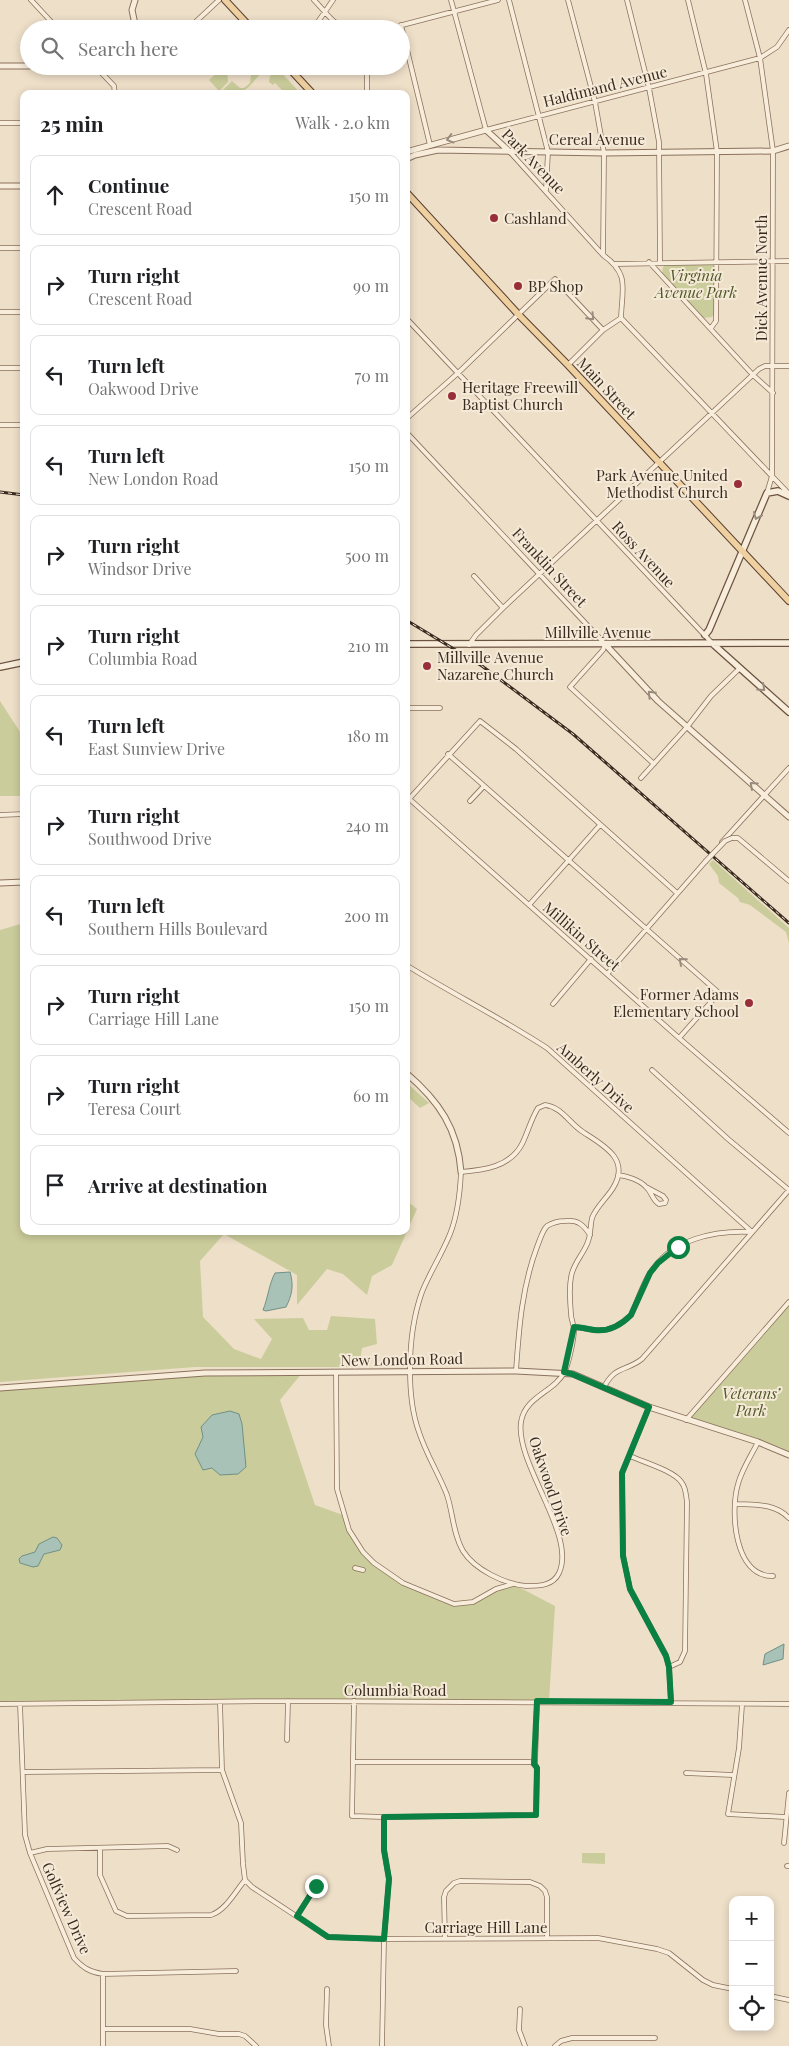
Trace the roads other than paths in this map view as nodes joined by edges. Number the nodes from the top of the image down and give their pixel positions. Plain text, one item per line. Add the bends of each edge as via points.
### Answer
1 (31, 0) edge
2 (135, 0) edge
3 (219, 0) edge
4 (225, 0) edge
5 (314, 0) edge
6 (333, 0) edge
7 (451, 0) edge
8 (498, 0) edge
9 (509, 0) edge
10 (568, 0) edge
11 (627, 0) edge
12 (688, 0) edge
13 (746, 0) edge
14 (453, 10) junction
15 (326, 12) junction
16 (50, 20) edge
17 (135, 20) edge
18 (198, 20) edge
19 (244, 20) edge
20 (320, 20) edge
21 (333, 20) edge
22 (410, 23) edge
23 (789, 30) edge
24 (760, 58) junction
25 (410, 63) edge
26 (0, 66) edge
27 (20, 66) edge
28 (706, 74) junction
29 (104, 75) edge
30 (295, 75) edge
31 (367, 75) edge
32 (649, 88) junction
33 (115, 90) edge
34 (309, 90) edge
35 (367, 90) edge
36 (595, 102) junction
37 (540, 116) junction
38 (0, 123) edge
39 (20, 123) edge
40 (486, 130) junction
41 (430, 144) junction
42 (789, 146) edge
43 (410, 151) edge
44 (659, 151) junction
45 (773, 151) junction
46 (510, 152) junction
47 (548, 152) junction
48 (717, 152) junction
49 (604, 153) junction
50 (410, 157) edge
51 (0, 186) edge
52 (20, 186) edge
53 (546, 190) junction
54 (410, 196) edge
55 (0, 248) edge
56 (20, 248) edge
57 (603, 255) junction
58 (717, 261) junction
59 (773, 261) junction
60 (789, 261) edge
61 (649, 262) junction
62 (660, 262) junction
63 (615, 264) junction
64 (0, 312) edge
65 (20, 312) edge
66 (518, 314) junction
67 (621, 318) junction
68 (410, 322) edge
69 (711, 328) junction
70 (603, 330) junction
71 (568, 365) junction
72 (774, 366) junction
73 (789, 366) edge
74 (0, 368) edge
75 (20, 368) edge
76 (458, 373) junction
77 (753, 375) junction
78 (773, 393) junction
79 (712, 413) junction
80 (410, 415) edge
81 (0, 425) edge
82 (20, 425) edge
83 (410, 436) edge
84 (659, 463) junction
85 (772, 476) junction
86 (787, 490) edge
87 (767, 494) junction
88 (789, 495) edge
89 (597, 521) junction
90 (742, 552) junction
91 (540, 575) junction
92 (474, 576) dead end
93 (789, 602) edge
94 (503, 608) junction
95 (705, 636) junction
96 (789, 643) edge
97 (410, 644) edge
98 (605, 644) junction
99 (713, 644) junction
100 (469, 645) junction
101 (20, 663) edge
102 (0, 666) edge
103 (740, 668) junction
104 (410, 708) edge
105 (440, 708) dead end
106 (789, 712) edge
107 (687, 727) junction
108 (448, 754) junction
109 (654, 764) junction
110 (789, 768) edge
111 (642, 778) dead end
112 (484, 786) junction
113 (410, 795) edge
114 (764, 795) junction
115 (410, 799) edge
116 (470, 801) dead end
117 (20, 814) edge
118 (0, 815) edge
119 (789, 817) edge
120 (600, 825) junction
121 (717, 847) dead end
122 (568, 861) junction
123 (789, 881) edge
124 (20, 882) edge
125 (0, 883) edge
126 (677, 893) junction
127 (529, 905) junction
128 (646, 929) junction
129 (591, 959) junction
130 (410, 967) edge
131 (608, 973) junction
132 (553, 1004) dead end
133 (679, 1038) junction
134 (652, 1070) dead end
135 (410, 1077) edge
136 (789, 1133) edge
137 (461, 1172) junction
138 (618, 1176) junction
139 (646, 1187) junction
140 (789, 1190) edge
141 (592, 1219) junction
142 (582, 1223) junction
143 (752, 1232) junction
144 (590, 1234) junction
145 (789, 1302) edge
146 (574, 1327) junction
147 (516, 1370) junction
148 (336, 1372) junction
149 (410, 1372) junction
150 (564, 1372) junction
151 (604, 1387) junction
152 (0, 1388) edge
153 (649, 1407) junction
154 (686, 1420) junction
155 (758, 1442) junction
156 (789, 1455) edge
157 (630, 1456) junction
158 (736, 1504) junction
159 (789, 1518) edge
160 (355, 1568) dead end
161 (363, 1570) dead end
162 (773, 1576) dead end
163 (498, 1577) junction
164 (513, 1584) junction
165 (496, 1589) junction
166 (669, 1667) junction
167 (288, 1701) junction
168 (354, 1701) junction
169 (537, 1701) junction
170 (220, 1702) junction
171 (671, 1702) junction
172 (0, 1704) edge
173 (20, 1704) junction
174 (789, 1704) edge
175 (742, 1705) junction
176 (288, 1740) dead end
177 (353, 1762) junction
178 (534, 1764) junction
179 (222, 1770) junction
180 (24, 1772) junction
181 (686, 1773) dead end
182 (733, 1775) junction
183 (789, 1793) edge
184 (384, 1817) junction
185 (785, 1817) junction
186 (784, 1843) dead end
187 (100, 1849) junction
188 (177, 1850) dead end
189 (30, 1853) junction
190 (245, 1880) junction
191 (316, 1886) dead end
192 (297, 1916) junction
193 (547, 1938) junction
194 (384, 1939) junction
195 (445, 1939) junction
196 (236, 1972) dead end
197 (104, 1974) junction
198 (729, 1988) edge
199 (327, 1989) dead end
200 (774, 1997) edge
201 (789, 2000) edge
202 (520, 2009) dead end
203 (103, 2029) junction
204 (655, 2038) dead end
205 (626, 2039) junction
206 (103, 2046) edge
207 (256, 2046) edge
208 (328, 2046) edge
209 (382, 2046) edge
210 (525, 2046) edge
211 (555, 2046) edge
212 (626, 2046) edge

1 - 16 street
2 - 17 street via 132,10
3 - 18 street
4 - 19 main road
5 - 15 street
6 - 15 street
7 - 14 street, Park Avenue
8 - 14 street
9 - 37 street
10 - 36 street
11 - 32 street
12 - 28 street
13 - 24 street, Dick Avenue North
14 - 22 street
14 - 40 street, Park Avenue
15 - 20 street
15 - 21 street
23 - 24 street, Haldimand Avenue via 777,47
24 - 28 street, Haldimand Avenue
24 - 45 street, Dick Avenue North
25 - 41 street
26 - 27 street
28 - 32 street, Haldimand Avenue
28 - 48 street
29 - 33 street
30 - 34 main road
31 - 35 street
32 - 36 street, Haldimand Avenue
32 - 44 street
36 - 37 street, Haldimand Avenue
36 - 49 street
37 - 40 street, Haldimand Avenue
37 - 47 street
38 - 39 street
40 -> 41 street, Haldimand Avenue
40 - 46 street, Park Avenue
41 - 43 street, Haldimand Avenue
42 - 45 street, Cereal Avenue
44 - 48 street, Cereal Avenue
44 - 49 street, Cereal Avenue
44 - 62 street
45 - 48 street, Cereal Avenue
45 - 59 street, Dick Avenue North
46 - 47 street, Cereal Avenue
46 - 50 street, Cereal Avenue via 438,150
46 - 53 street, Park Avenue
47 - 49 street, Cereal Avenue
47 - 53 street
48 - 58 street
49 - 57 street
51 - 52 street
53 - 57 street, Park Avenue
54 - 66 main road, Main Street
55 - 56 street
57 - 63 street, Park Avenue
58 - 59 street
58 - 62 street
58 - 69 street via 716,321
59 - 60 street
59 - 72 street, Dick Avenue North
61 - 62 street
61 - 63 street
61 - 69 street
63 - 67 street via 622,274
64 - 65 street
66 -> 70 street via 554,278
66 - 71 main road, Main Street
66 - 76 street
67 - 70 street
67 - 79 street
68 - 76 street, Ross Avenue
69 - 77 street
70 - 71 street
71 - 84 main road, Main Street
72 - 73 street
72 - 77 street via 765,366
72 - 78 street, Dick Avenue North
74 - 75 street
76 - 80 street
76 - 89 street, Ross Avenue
77 - 78 street
77 - 79 street
78 - 85 street, Dick Avenue North
79 - 84 street
79 - 85 street
81 - 82 street
83 - 91 street, Franklin Street
84 - 89 street
84 - 90 main road, Main Street
85 - 86 street
85 - 87 street, Dick Avenue North
86 - 88 street
87 - 88 main road via 778,491
87 -> 90 main road, Dick Avenue North
89 - 91 street
89 - 95 street, Ross Avenue
90 - 93 main road, Main Street
90 - 95 main road, Dick Avenue North
91 - 94 street
91 - 98 street, Franklin Street
92 - 94 street
94 - 100 street
95 - 99 street, Ross Avenue
96 - 99 main road, Millville Avenue
97 - 100 main road, Millville Avenue
98 - 99 main road, Millville Avenue
98 - 100 main road, Millville Avenue
107 -> 98 street, Franklin Street
98 - 109 street via 604,650 570,687
99 - 103 main road, Ross Avenue
101 - 102 main road
103 -> 106 main road, Ross Avenue
103 - 107 street via 711,696
104 - 105 street
107 - 109 street
114 -> 107 street, Franklin Street
108 - 112 street
108 - 113 street
108 - 120 street via 480,721
109 - 111 street
110 - 114 street
112 - 116 street
112 - 122 street
114 - 119 street, Franklin Street
114 - 121 street
115 - 127 street, Millikin Street
117 - 118 street
120 - 122 street
120 - 126 street
122 - 127 street
122 - 128 street
123 - 126 street, bridge via 738,838 732,838 725,841
124 - 125 street
126 - 128 street
127 - 129 street, Millikin Street
128 - 131 street
133 -> 128 street via 719,993
129 - 131 street, Millikin Street
129 - 132 street
130 - 143 street, Amberly Drive via 547,1048
131 - 133 street, Millikin Street
133 - 136 street, Millikin Street
134 - 140 street
135 - 137 street via 449,1123 457,1145
137 - 138 street via 484,1170 505,1162 522,1145 538,1108 545,1105 556,1108 572,1124 609,1148 616,1159
137 - 149 street, Oakwood Drive via 460,1196 450,1235 427,1279 415,1314
138 - 139 street via 625,1176
138 - 141 street
139 - 139 street via 655,1202 665,1203 664,1196
140 - 143 street
141 - 142 street
141 - 144 street
142 - 144 street
142 - 147 street via 558,1222 548,1225 543,1231 524,1288
143 - 146 street via 712,1234 678,1247 650,1273 631,1315 625,1321 600,1330
143 - 151 street via 642,1359 614,1372
144 - 146 street via 571,1277
145 - 154 street
146 - 150 street
147 - 149 street, New London Road
147 - 150 street, New London Road
148 - 149 street, New London Road
148 - 152 street, New London Road via 205,1373
148 - 165 street via 337,1490 349,1530 363,1552 374,1564 404,1583 454,1604 473,1602
149 - 163 street, Oakwood Drive via 418,1431 447,1497 459,1542 471,1560
150 - 151 street, New London Road
150 - 164 street, Oakwood Drive via 553,1386 533,1400 521,1420 525,1449 560,1542 559,1573 549,1584
151 - 153 street, New London Road
153 - 154 street, New London Road
153 - 157 street
154 - 155 street, New London Road
155 - 156 street, New London Road
155 - 158 street via 738,1482
157 - 166 street via 622,1473 621,1485 626,1574 630,1589
157 - 166 street via 672,1474 682,1482 686,1491 685,1651 680,1662
158 - 159 street via 773,1507
158 - 162 street via 736,1530 743,1558 758,1572
160 - 161 street
163 - 164 street, Oakwood Drive
163 - 165 street
164 - 165 street
166 - 171 street
167 - 168 street, Columbia Road
167 - 170 street, Columbia Road
167 - 176 street
168 - 169 street, Columbia Road
168 - 177 street
169 - 171 street, Columbia Road
169 - 178 street
170 - 173 street, Columbia Road
170 - 179 street
171 - 175 street, Columbia Road
172 - 173 street, Columbia Road
173 - 180 street, Golfview Drive
174 - 175 street, Columbia Road
175 - 182 street via 739,1748
177 - 178 street
177 - 184 street via 352,1816
178 - 184 street via 537,1768 536,1815
179 - 180 street
179 - 190 street via 242,1823
180 - 189 street, Golfview Drive via 25,1835
181 - 182 street
182 - 185 street via 728,1814
183 - 185 street
184 - 194 street via 384,1850 389,1879
185 - 186 street
187 - 188 street via 168,1846
187 - 189 street via 47,1849
187 - 190 street via 100,1874 116,1911 126,1916 218,1913
189 - 197 street, Golfview Drive via 74,1958 83,1968
190 - 192 street, Carriage Hill Lane
191 - 192 street
192 - 194 street, Carriage Hill Lane via 328,1937
193 - 195 street, Carriage Hill Lane
193 - 195 street via 547,1898 540,1886 530,1882 460,1881 449,1887 444,1898
193 - 198 street, Carriage Hill Lane via 598,1938 657,1949 669,1954 703,1980
194 - 195 street, Carriage Hill Lane
194 - 209 street
196 - 197 street, Golfview Drive
197 - 203 street
199 - 208 street
200 - 201 street
202 - 210 street via 519,2030
203 - 206 street
203 - 207 street via 190,2029 239,2034
204 - 205 street
205 - 211 street via 572,2038
205 - 212 street

